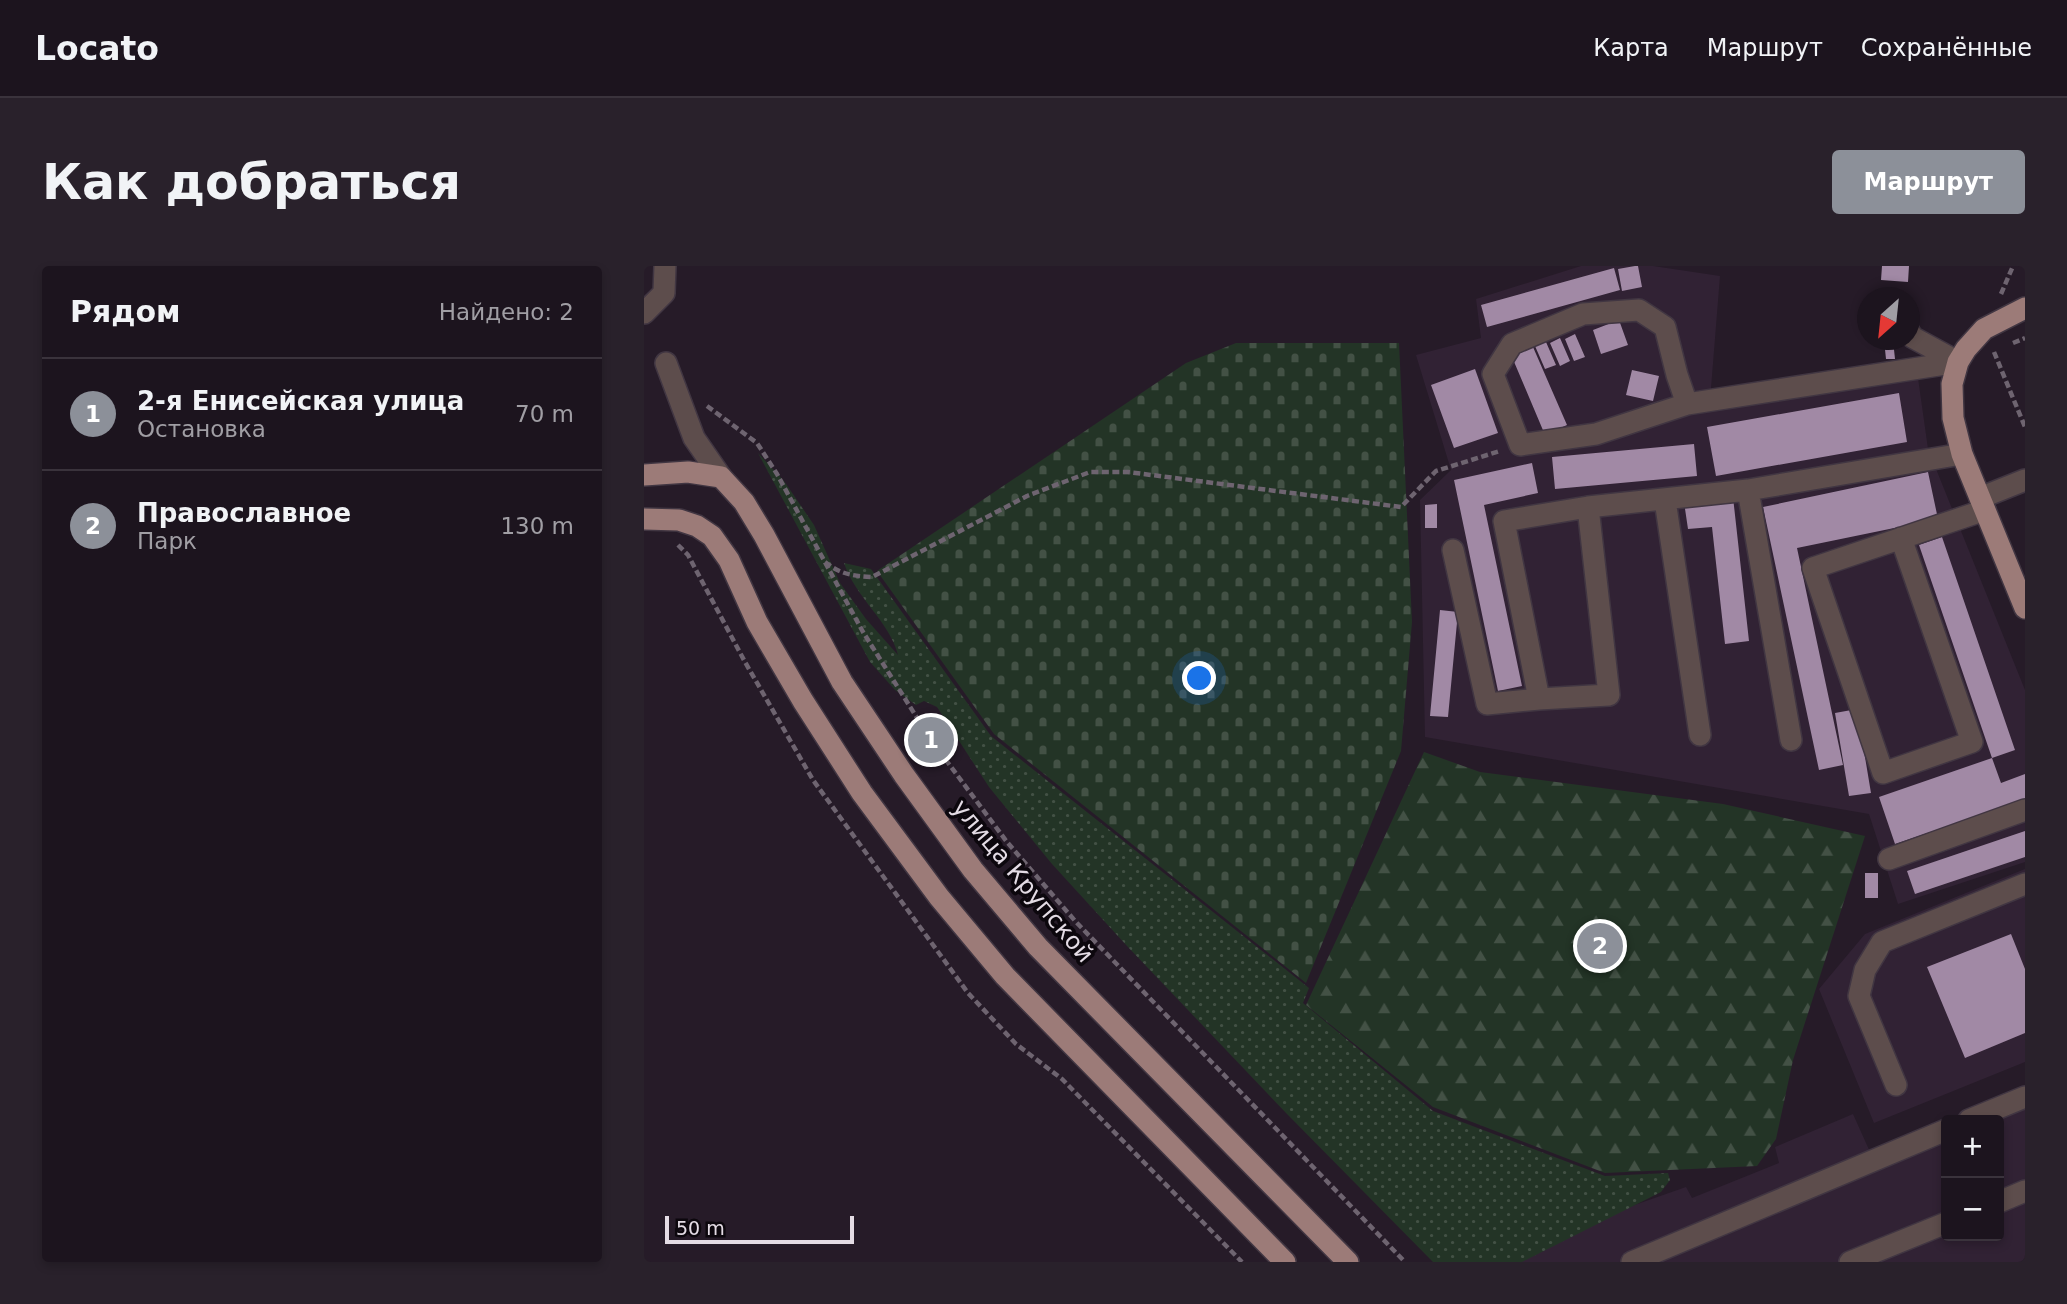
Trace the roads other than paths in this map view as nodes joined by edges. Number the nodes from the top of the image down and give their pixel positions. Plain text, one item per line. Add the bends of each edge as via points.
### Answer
1 (666, 268) edge
2 (2025, 308) edge
3 (644, 313) edge
4 (1920, 341) edge
5 (1958, 362) junction
6 (666, 363) dead end
7 (1687, 404) junction
8 (1962, 454) junction
9 (644, 475) edge
10 (722, 477) junction
11 (2025, 480) edge
12 (1748, 490) junction
13 (1665, 500) junction
14 (1982, 504) junction
15 (1587, 507) junction
16 (644, 519) edge
17 (1901, 538) junction
18 (1452, 550) dead end
19 (2025, 608) edge
20 (1539, 699) junction
21 (1700, 735) dead end
22 (1791, 740) dead end
23 (2025, 810) edge
24 (1889, 859) dead end
25 (2025, 884) edge
26 (1896, 1085) dead end
27 (2025, 1097) edge
28 (1981, 1115) edge
29 (1941, 1132) edge
30 (2025, 1191) edge
31 (2004, 1200) edge
32 (1941, 1225) edge
33 (1286, 1262) edge
34 (1348, 1262) edge
35 (1632, 1262) edge
36 (1850, 1262) edge

1 - 3 lane via 664,293
2 - 5 main road via 1984,329
4 - 5 lane
5 - 7 lane
5 - 8 main road via 1952,384 1953,418
6 - 10 lane via 694,438
7 - 7 lane via 1665,327 1639,310 1583,314 1511,344 1493,374 1520,445 1596,434
8 - 12 lane
8 - 14 main road
9 - 10 main road via 688,472
10 - 34 main road, улица Крупской via 765,535 842,682 972,870 1038,947
11 - 14 lane
12 - 13 lane
12 - 22 lane
13 - 15 lane
13 - 21 lane
14 - 17 lane
14 - 19 main road
15 - 20 lane via 1609,695
15 - 20 lane via 1504,521
16 - 33 main road via 679,520 712,536 803,701 862,793 939,897 1004,976
17 - 17 lane via 1812,568 1883,773 1972,742
18 - 20 lane via 1487,704
23 - 24 lane
25 - 26 lane via 1882,942 1873,956 1859,996
27 - 28 lane
29 - 35 lane
30 - 31 lane
32 - 36 lane

